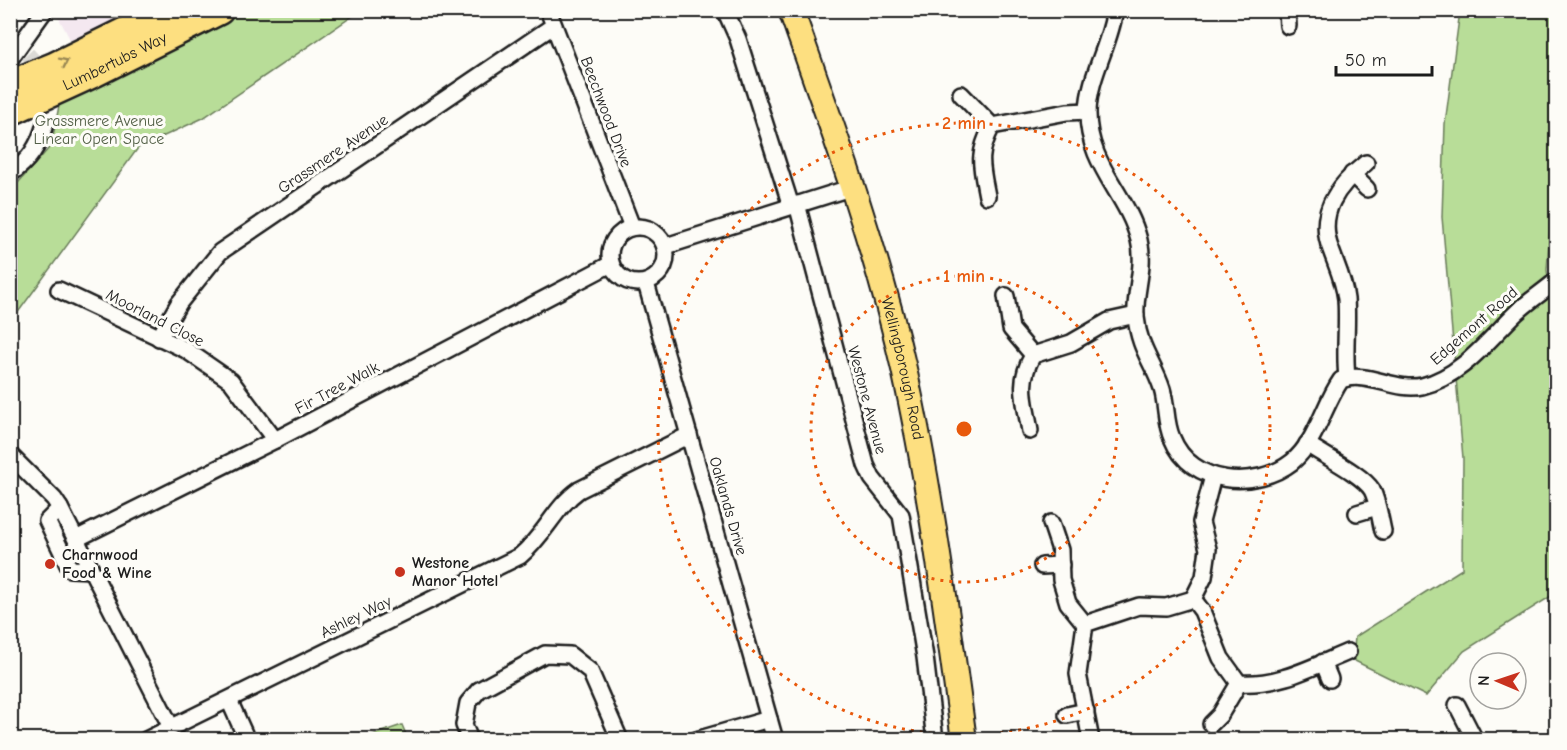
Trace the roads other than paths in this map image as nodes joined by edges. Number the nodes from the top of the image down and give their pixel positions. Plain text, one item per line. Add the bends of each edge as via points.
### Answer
1 (170, 10) edge
2 (219, 10) edge
3 (548, 10) edge
4 (725, 10) edge
5 (791, 10) edge
6 (1115, 10) edge
7 (1287, 10) edge
8 (44, 12) edge
9 (553, 26) junction
10 (1288, 26) dead end
11 (10, 59) edge
12 (10, 85) edge
13 (961, 94) dead end
14 (10, 111) edge
15 (1088, 111) junction
16 (45, 124) tunnel mouth
17 (992, 126) junction
18 (1366, 163) dead end
19 (10, 174) edge
20 (1352, 174) junction
21 (853, 187) junction
22 (1367, 189) dead end
23 (987, 196) dead end
24 (794, 205) junction
25 (632, 227) junction
26 (666, 246) junction
27 (611, 264) junction
28 (1557, 281) edge
29 (646, 282) junction
30 (59, 290) dead end
31 (1006, 296) dead end
32 (1136, 315) junction
33 (159, 338) junction
34 (1033, 355) junction
35 (1347, 378) junction
36 (1030, 431) dead end
37 (689, 435) junction
38 (275, 440) junction
39 (1307, 444) junction
40 (10, 455) edge
41 (1213, 476) junction
42 (1377, 507) junction
43 (60, 508) junction
44 (1357, 513) dead end
45 (1051, 523) dead end
46 (1383, 531) dead end
47 (76, 539) junction
48 (1061, 565) junction
49 (1042, 566) dead end
50 (91, 570) junction
51 (1193, 599) junction
52 (1085, 624) junction
53 (1348, 652) dead end
54 (1323, 662) junction
55 (1330, 679) dead end
56 (1239, 683) junction
57 (229, 700) junction
58 (1457, 705) dead end
59 (1086, 711) junction
60 (1067, 715) dead end
61 (769, 719) junction
62 (1210, 724) dead end
63 (171, 727) junction
64 (146, 740) edge
65 (248, 740) edge
66 (470, 740) edge
67 (620, 740) edge
68 (696, 740) edge
69 (775, 740) edge
70 (935, 740) edge
71 (964, 740) edge
72 (1091, 740) edge
73 (1474, 740) edge

12 -> 1 highway, Lumbertubs Way
2 - 14 highway, Lumbertubs Way
3 - 9 street, Beechwood Drive
4 - 24 street, Westone Avenue
5 - 21 main road, Wellingborough Road
6 - 15 street
7 - 10 street
8 - 11 street
9 - 25 street, Beechwood Drive
9 - 33 street, Grassmere Avenue via 220,252 179,303
13 - 17 street
15 - 17 street
15 - 32 street via 1094,151 1140,241 1142,275
16 - 19 street via 39,144
17 - 23 street via 980,159
18 - 20 street
20 - 22 street
20 - 35 street via 1335,192 1327,214 1327,234 1346,299
21 - 24 street
21 - 71 main road, Wellingborough Road via 903,367 927,482
24 - 26 street
24 - 70 street, Westone Avenue via 866,465 901,515
25 - 26 street via 649,228
25 - 27 street via 617,236 612,245
26 - 29 street via 665,266
27 - 29 street via 627,281
27 - 38 street, Fir Tree Walk
28 - 35 street, Edgemont Road via 1519,310 1449,376 1409,387 1361,377
29 - 37 street, Oaklands Drive
30 - 33 street, Moorland Close
31 - 34 street via 1011,329
32 - 34 street via 1109,321 1071,343
32 - 41 street via 1143,351 1162,388 1172,439 1198,469
33 - 38 street, Moorland Close via 186,350 231,381
34 - 36 street via 1024,370 1022,386
35 - 39 street via 1336,388
37 - 57 street, Ashley Way via 565,500 538,541 520,556
37 - 61 street, Oaklands Drive
38 - 47 street, Fir Tree Walk
39 - 41 street via 1294,460 1264,477 1227,480
39 - 42 street via 1356,474 1371,489
40 - 43 street
41 - 51 street via 1201,522 1208,549 1204,577
42 - 44 street
42 - 46 street
43 - 47 street
43 - 50 street via 47,521 70,569
45 - 48 street
47 - 50 street
48 - 49 street
48 - 52 street via 1068,603
50 - 63 street
51 - 52 street via 1166,607 1139,606
51 - 56 street via 1221,658
52 - 59 street via 1078,674
53 - 54 street
54 - 55 street
54 - 56 street via 1275,682
56 - 62 street via 1220,716
57 - 63 street, Ashley Way
57 - 65 street
58 - 73 street
59 - 60 street
59 - 72 street
61 - 68 street
61 - 69 street, Oaklands Drive
63 - 64 street, Ashley Way
66 - 67 street via 464,725 468,703 479,690 545,654 570,655 590,671

